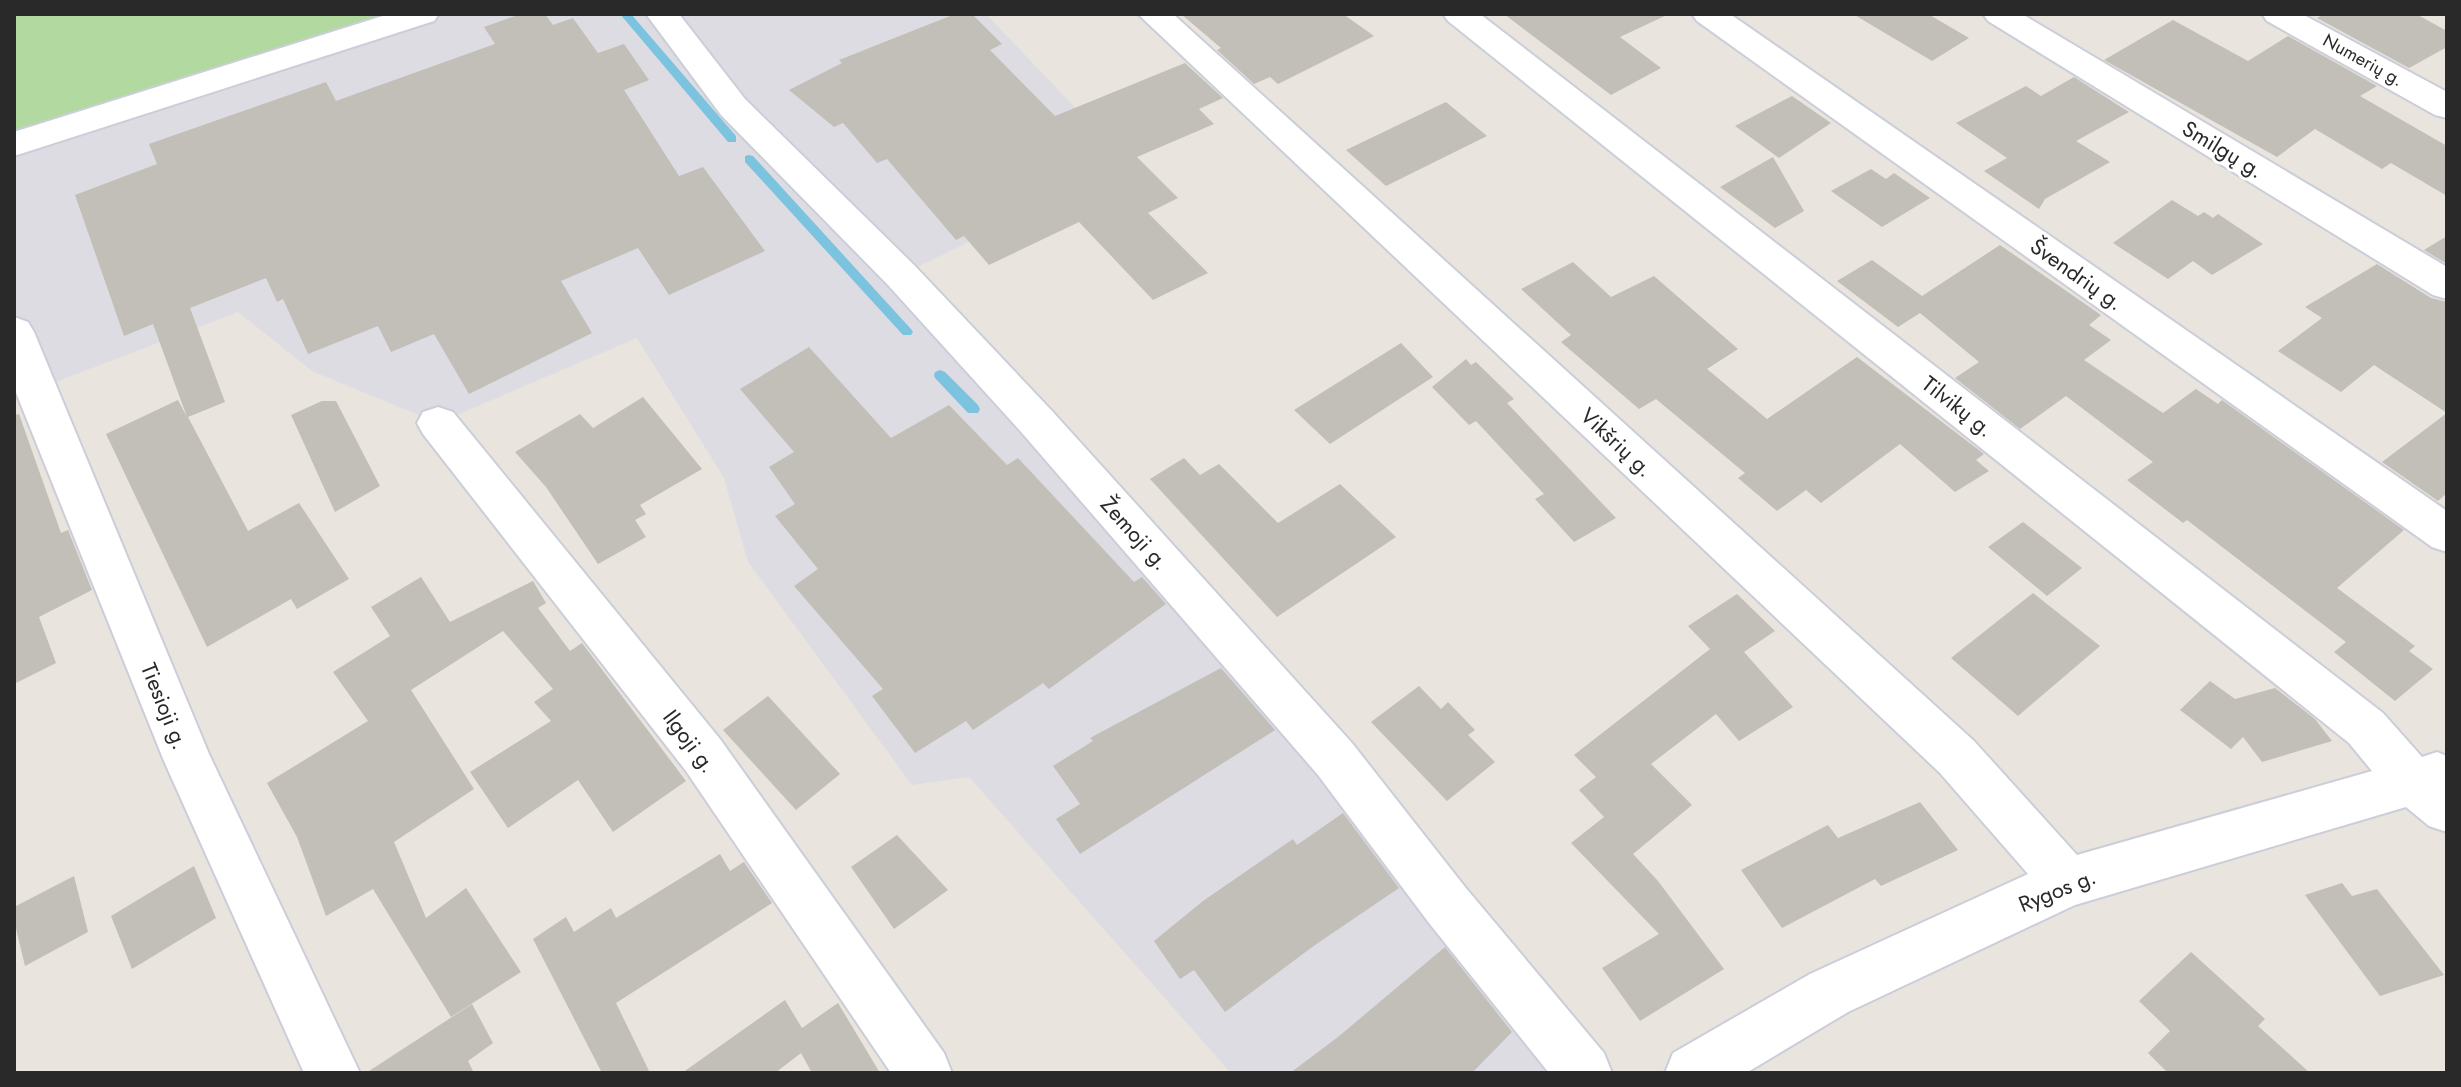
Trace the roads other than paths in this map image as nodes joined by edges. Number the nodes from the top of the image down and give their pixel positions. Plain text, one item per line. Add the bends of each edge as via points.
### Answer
1 (423, 14) edge
2 (662, 14) edge
3 (1154, 14) edge
4 (1459, 14) edge
5 (1708, 14) edge
6 (1999, 14) edge
7 (2278, 14) edge
8 (2447, 107) edge
9 (14, 144) edge
10 (2447, 285) edge
11 (14, 332) edge
12 (438, 423) dead end
13 (2447, 534) edge
14 (2435, 787) edge
15 (2068, 882) junction
16 (332, 1073) edge
17 (924, 1073) edge
18 (1584, 1073) edge
19 (1693, 1073) edge

1 - 9 street
2 - 18 street, Žemoji g. via 733,107 901,275 1037,422 1335,759
3 - 15 street, Vikšrių g. via 1957,757
4 - 14 street, Tilvikų g.
5 - 13 street, Švendrių g.
6 - 10 street, Smilgų g.
7 - 8 street, Numerių g.
11 - 16 street, Tiesioji g. via 188,761
12 - 17 street, Ilgoji g. via 703,755
14 - 15 street, Rygos g.
15 - 19 street, Rygos g. via 1829,993

